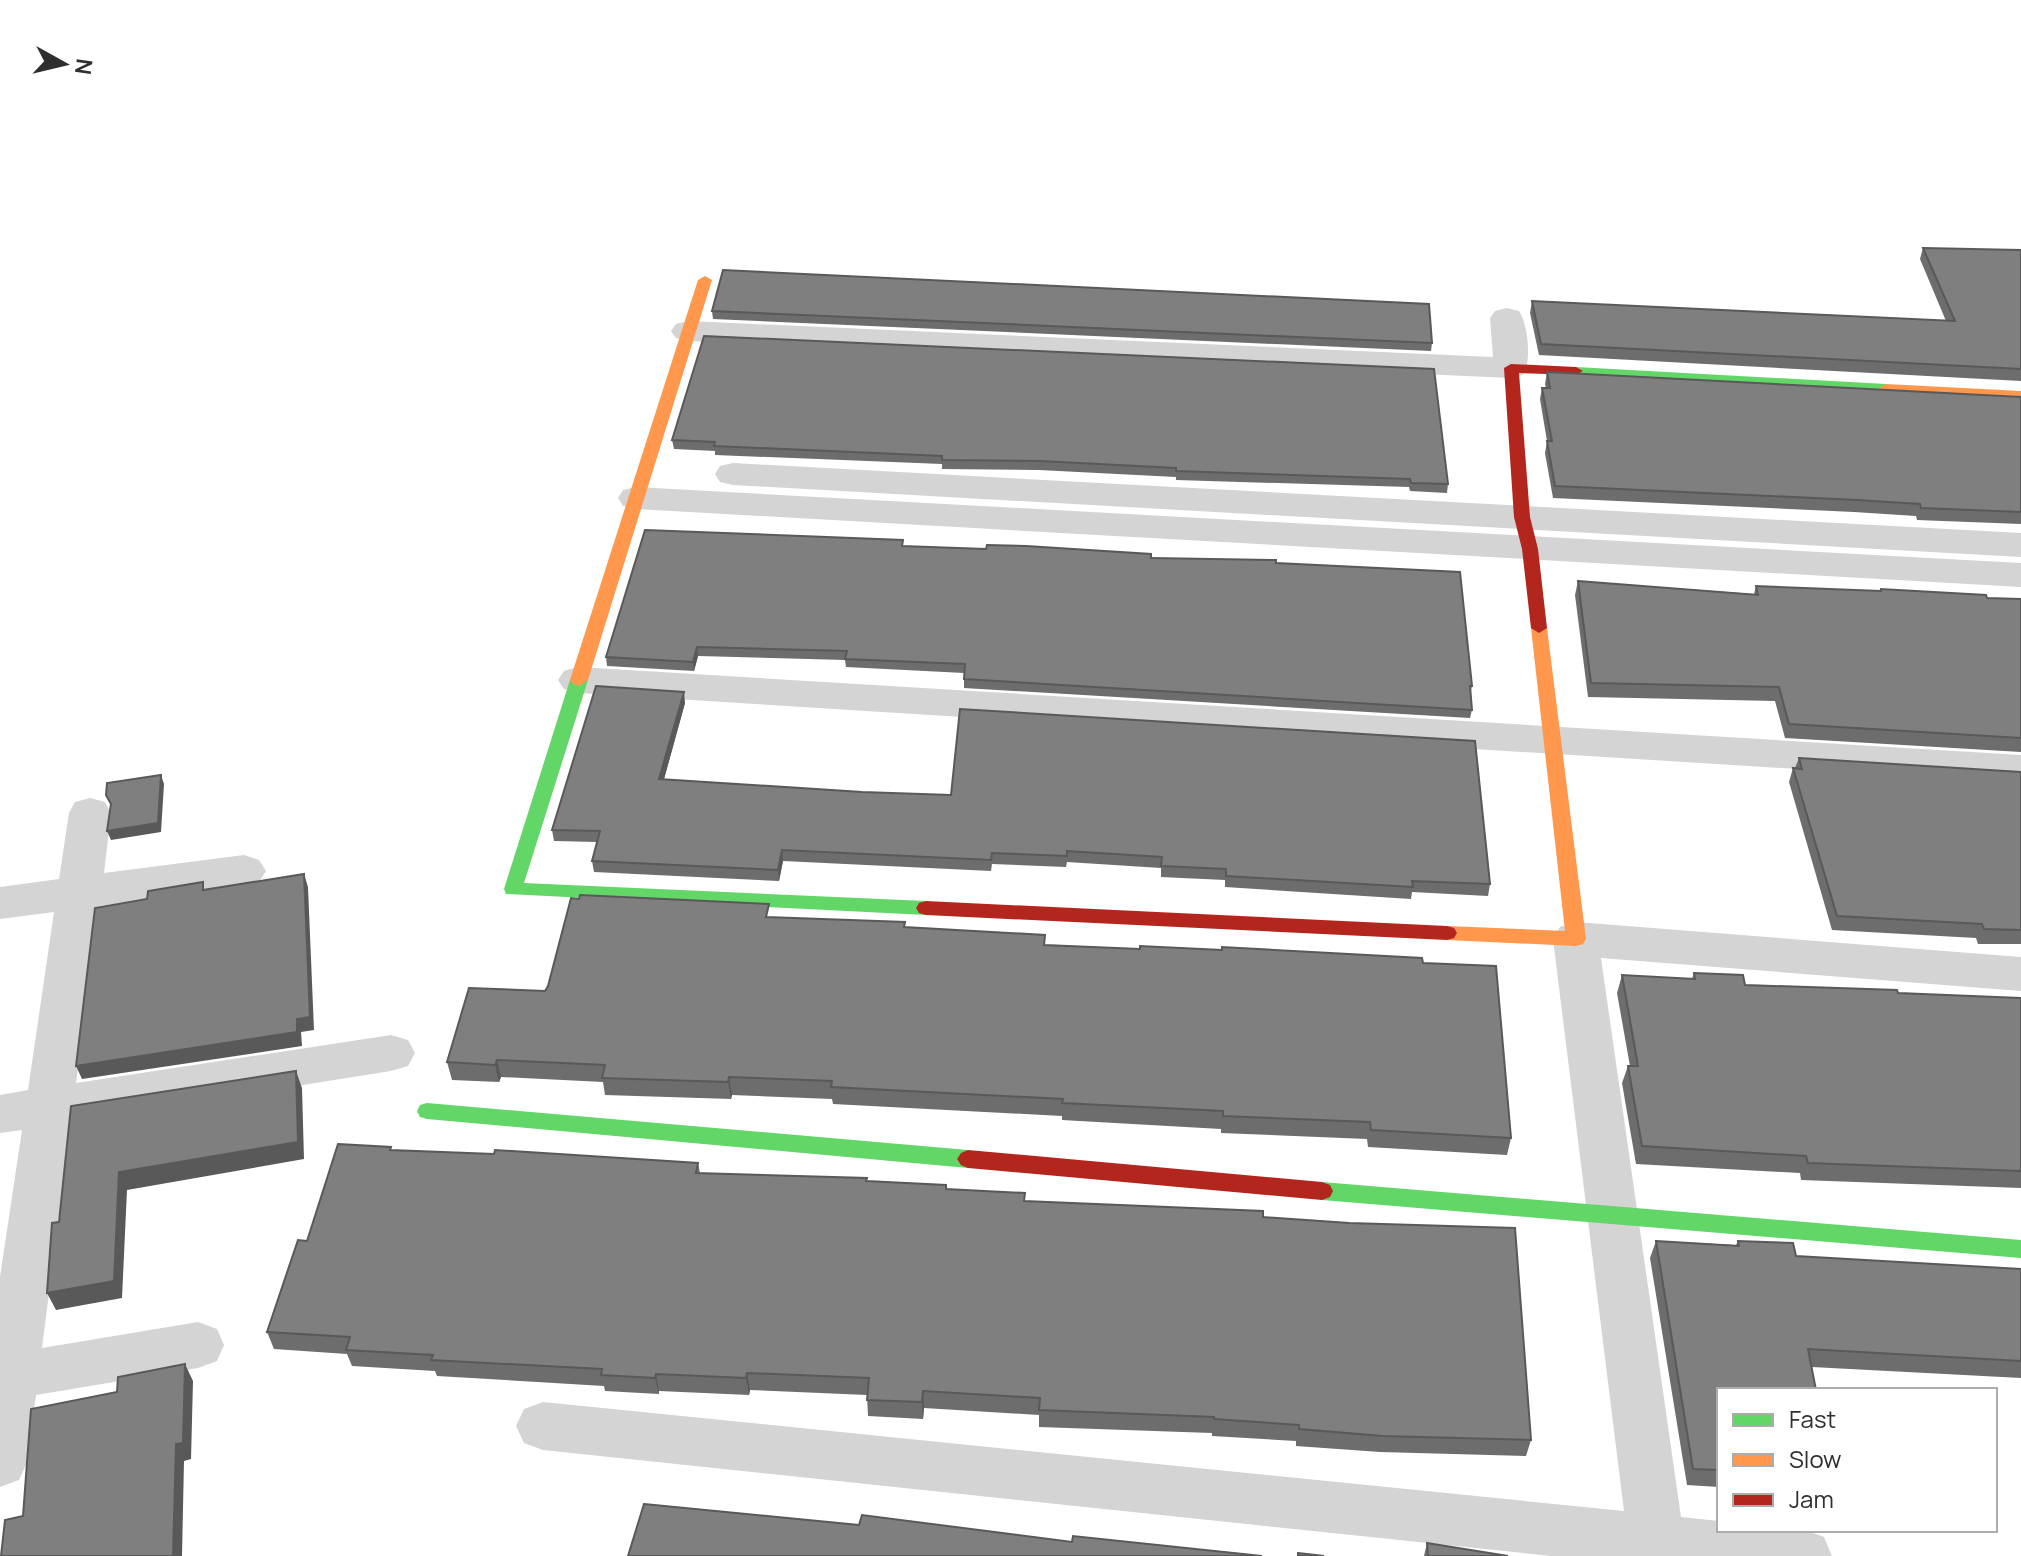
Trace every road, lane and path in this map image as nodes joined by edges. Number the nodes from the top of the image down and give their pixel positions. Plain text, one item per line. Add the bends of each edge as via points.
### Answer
1 (705, 280) dead end
2 (1507, 318) dead end
3 (688, 331) junction
4 (1511, 368) junction
5 (2021, 395) edge
6 (640, 483) junction
7 (1526, 533) junction
8 (2021, 545) edge
9 (2021, 575) edge
10 (578, 680) junction
11 (1554, 740) junction
12 (2021, 769) edge
13 (90, 813) dead end
14 (244, 871) dead end
15 (79, 893) junction
16 (0, 903) edge
17 (1576, 939) junction
18 (2021, 974) edge
19 (391, 1053) dead end
20 (49, 1106) junction
21 (427, 1111) dead end
22 (0, 1114) edge
23 (1613, 1217) junction
24 (2021, 1249) edge
25 (198, 1345) dead end
26 (6, 1377) edge
27 (543, 1426) dead end
28 (0, 1462) edge
29 (1657, 1548) edge
30 (1804, 1556) edge

1 - 3 street
2 - 4 street
3 - 4 street
3 - 6 street
4 - 5 street
4 - 7 street
6 - 7 street
6 - 10 street
7 - 8 street
7 - 9 street
7 - 11 street
10 - 11 street
10 - 17 street via 513,889
11 - 12 street
11 - 17 street
13 - 15 street
14 - 15 street
15 - 16 street
15 - 20 street
17 - 18 street
17 - 23 street
19 - 20 street
20 - 22 street
20 - 26 street
21 - 23 street
23 - 24 street
23 - 29 street
25 - 26 street
26 - 28 street
27 - 29 street
29 - 30 street

